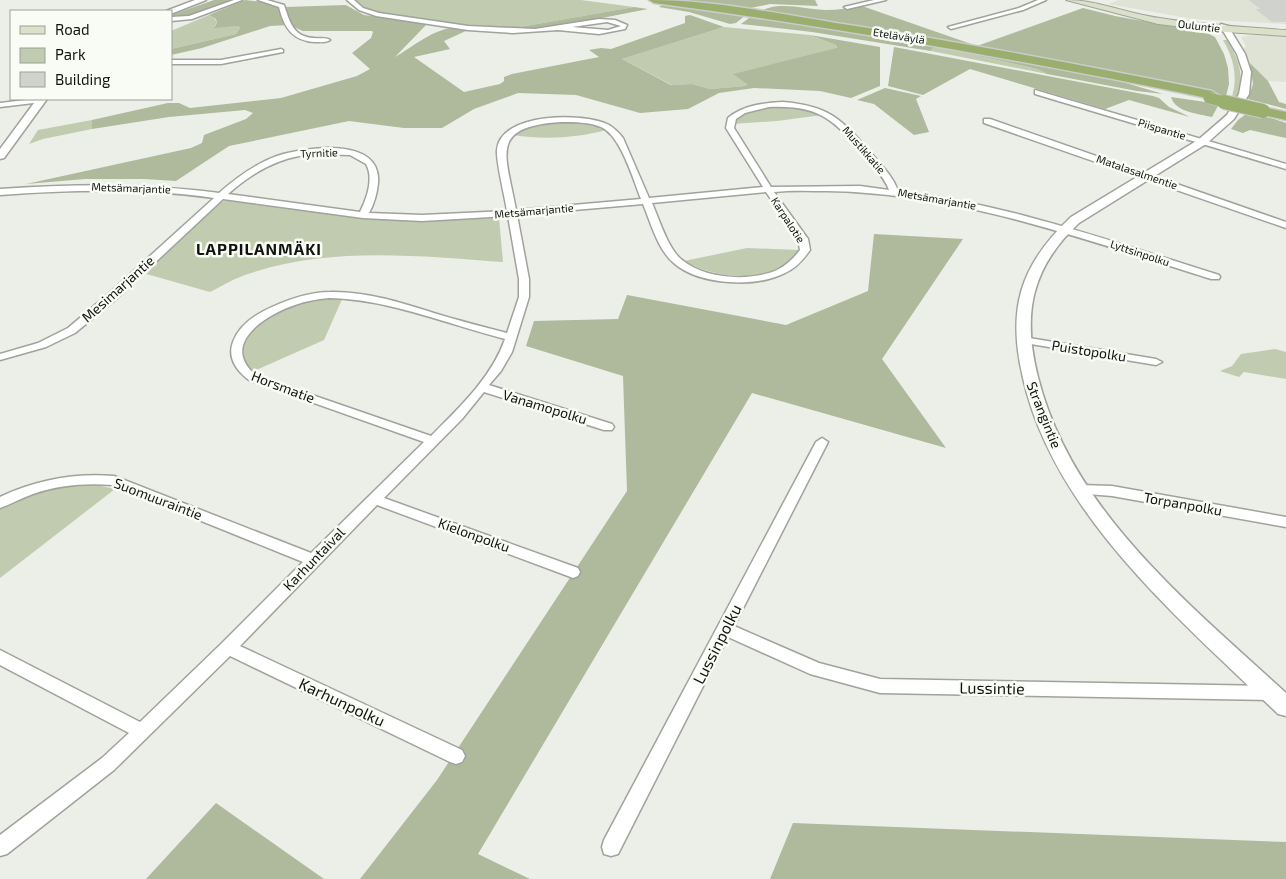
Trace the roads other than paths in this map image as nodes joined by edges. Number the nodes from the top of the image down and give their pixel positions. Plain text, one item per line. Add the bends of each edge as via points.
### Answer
1 (202, 0) edge
2 (239, 0) edge
3 (261, 0) edge
4 (350, 0) edge
5 (654, 0) edge
6 (882, 0) edge
7 (1043, 0) edge
8 (1070, 0) edge
9 (847, 7) dead end
10 (172, 10) edge
11 (744, 12) joint
12 (768, 15) joint
13 (172, 19) edge
14 (951, 27) dead end
15 (559, 28) junction
16 (1225, 28) junction
17 (1286, 31) edge
18 (326, 40) dead end
19 (281, 51) dead end
20 (172, 62) edge
21 (1038, 92) dead end
22 (35, 100) edge
23 (41, 100) edge
24 (0, 105) edge
25 (1264, 109) junction
26 (1286, 112) edge
27 (1286, 116) edge
28 (987, 121) dead end
29 (1202, 142) junction
30 (0, 156) edge
31 (1286, 167) edge
32 (1149, 176) junction
33 (768, 190) junction
34 (0, 192) edge
35 (894, 192) junction
36 (222, 196) junction
37 (646, 201) junction
38 (513, 213) junction
39 (363, 215) junction
40 (1286, 225) edge
41 (1064, 230) junction
42 (1215, 277) dead end
43 (512, 338) junction
44 (1023, 340) junction
45 (0, 357) edge
46 (1156, 362) dead end
47 (482, 387) junction
48 (608, 427) dead end
49 (433, 440) junction
50 (822, 442) dead end
51 (1080, 490) junction
52 (374, 499) junction
53 (0, 503) edge
54 (1286, 522) edge
55 (313, 560) junction
56 (573, 572) dead end
57 (725, 629) junction
58 (228, 648) junction
59 (0, 657) edge
60 (1270, 692) junction
61 (1286, 707) edge
62 (141, 731) junction
63 (456, 756) dead end
64 (611, 846) dead end
65 (0, 847) edge

1 - 10 street
2 - 13 street via 190,18
3 - 18 street via 282,6 287,23 300,38
4 - 15 street via 361,9 378,14 483,30 522,32
5 - 11 highway, Eteläväylä
6 - 9 street
7 - 14 street
8 - 16 main road, Ouluntie via 1158,21
11 - 12 highway, Eteläväylä
12 - 25 highway, Eteläväylä, bridge via 948,44
15 - 15 street via 596,20 624,25 605,32
16 - 17 main road, Ouluntie
16 - 29 street, Strangintie via 1244,64 1247,81 1244,94 1231,117
19 - 20 street via 221,62
21 - 29 street, Piispantie
22 - 24 street
23 - 30 street
25 - 26 highway, Eteläväylä
25 - 27 highway, Eteläväylä
28 - 32 street, Matalasalmentie
29 - 31 street, Piispantie
29 - 32 street, Strangintie
32 - 40 street, Matalasalmentie
32 - 41 street, Strangintie via 1075,220
33 - 35 street, Metsämarjantie via 832,188
33 - 35 street, Mustikkatie via 730,124 732,118 749,109 785,106 814,110 840,123 889,179
33 - 37 street, Metsämarjantie
33 - 37 street, Karpalotie via 803,239 805,250 795,264 764,278 716,276 693,270 677,261 667,248
34 - 36 street, Metsämarjantie via 111,187 169,189
35 - 41 street, Metsämarjantie via 966,203
36 - 39 street, Metsämarjantie
36 - 39 street, Tyrnitie via 259,167 275,160 310,151 341,152 368,160 374,170 371,201
36 - 45 street, Mesimarjantie via 80,324 49,342
37 - 38 street, Metsämarjantie
37 - 38 street, Karpalotie via 614,133 604,126 587,122 549,121 517,128 501,144
38 - 39 street, Metsämarjantie via 450,218
38 - 43 street, Karhuntaival via 524,297
41 - 42 street, Lyttsinpolku
41 - 44 street, Strangintie via 1038,264 1030,282 1024,300
43 - 47 street, Karhuntaival via 495,371
43 - 49 street, Horsmatie via 374,299 343,294 308,298 275,309 249,326 239,340 237,361 253,378
44 - 46 street, Puistopolku
44 - 51 street, Strangintie via 1032,394
47 - 48 street, Vanamopolku
47 - 49 street, Karhuntaival
49 - 52 street, Karhuntaival
50 - 57 street, Lussinpolku
51 - 54 street, Torpanpolku via 1112,491
51 - 60 street, Strangintie via 1122,544 1180,608
52 - 55 street, Karhuntaival
52 - 56 street, Kielonpolku
53 - 55 street, Suomuuraintie via 54,483 86,479 114,481
55 - 58 street, Karhuntaival
57 - 60 street, Lussintie via 816,669 880,686
57 - 64 street, Lussinpolku
58 - 62 street, Karhuntaival
58 - 63 street, Karhunpolku
59 - 62 street
60 - 61 street, Strangintie
62 - 65 street, Karhuntaival via 108,764

